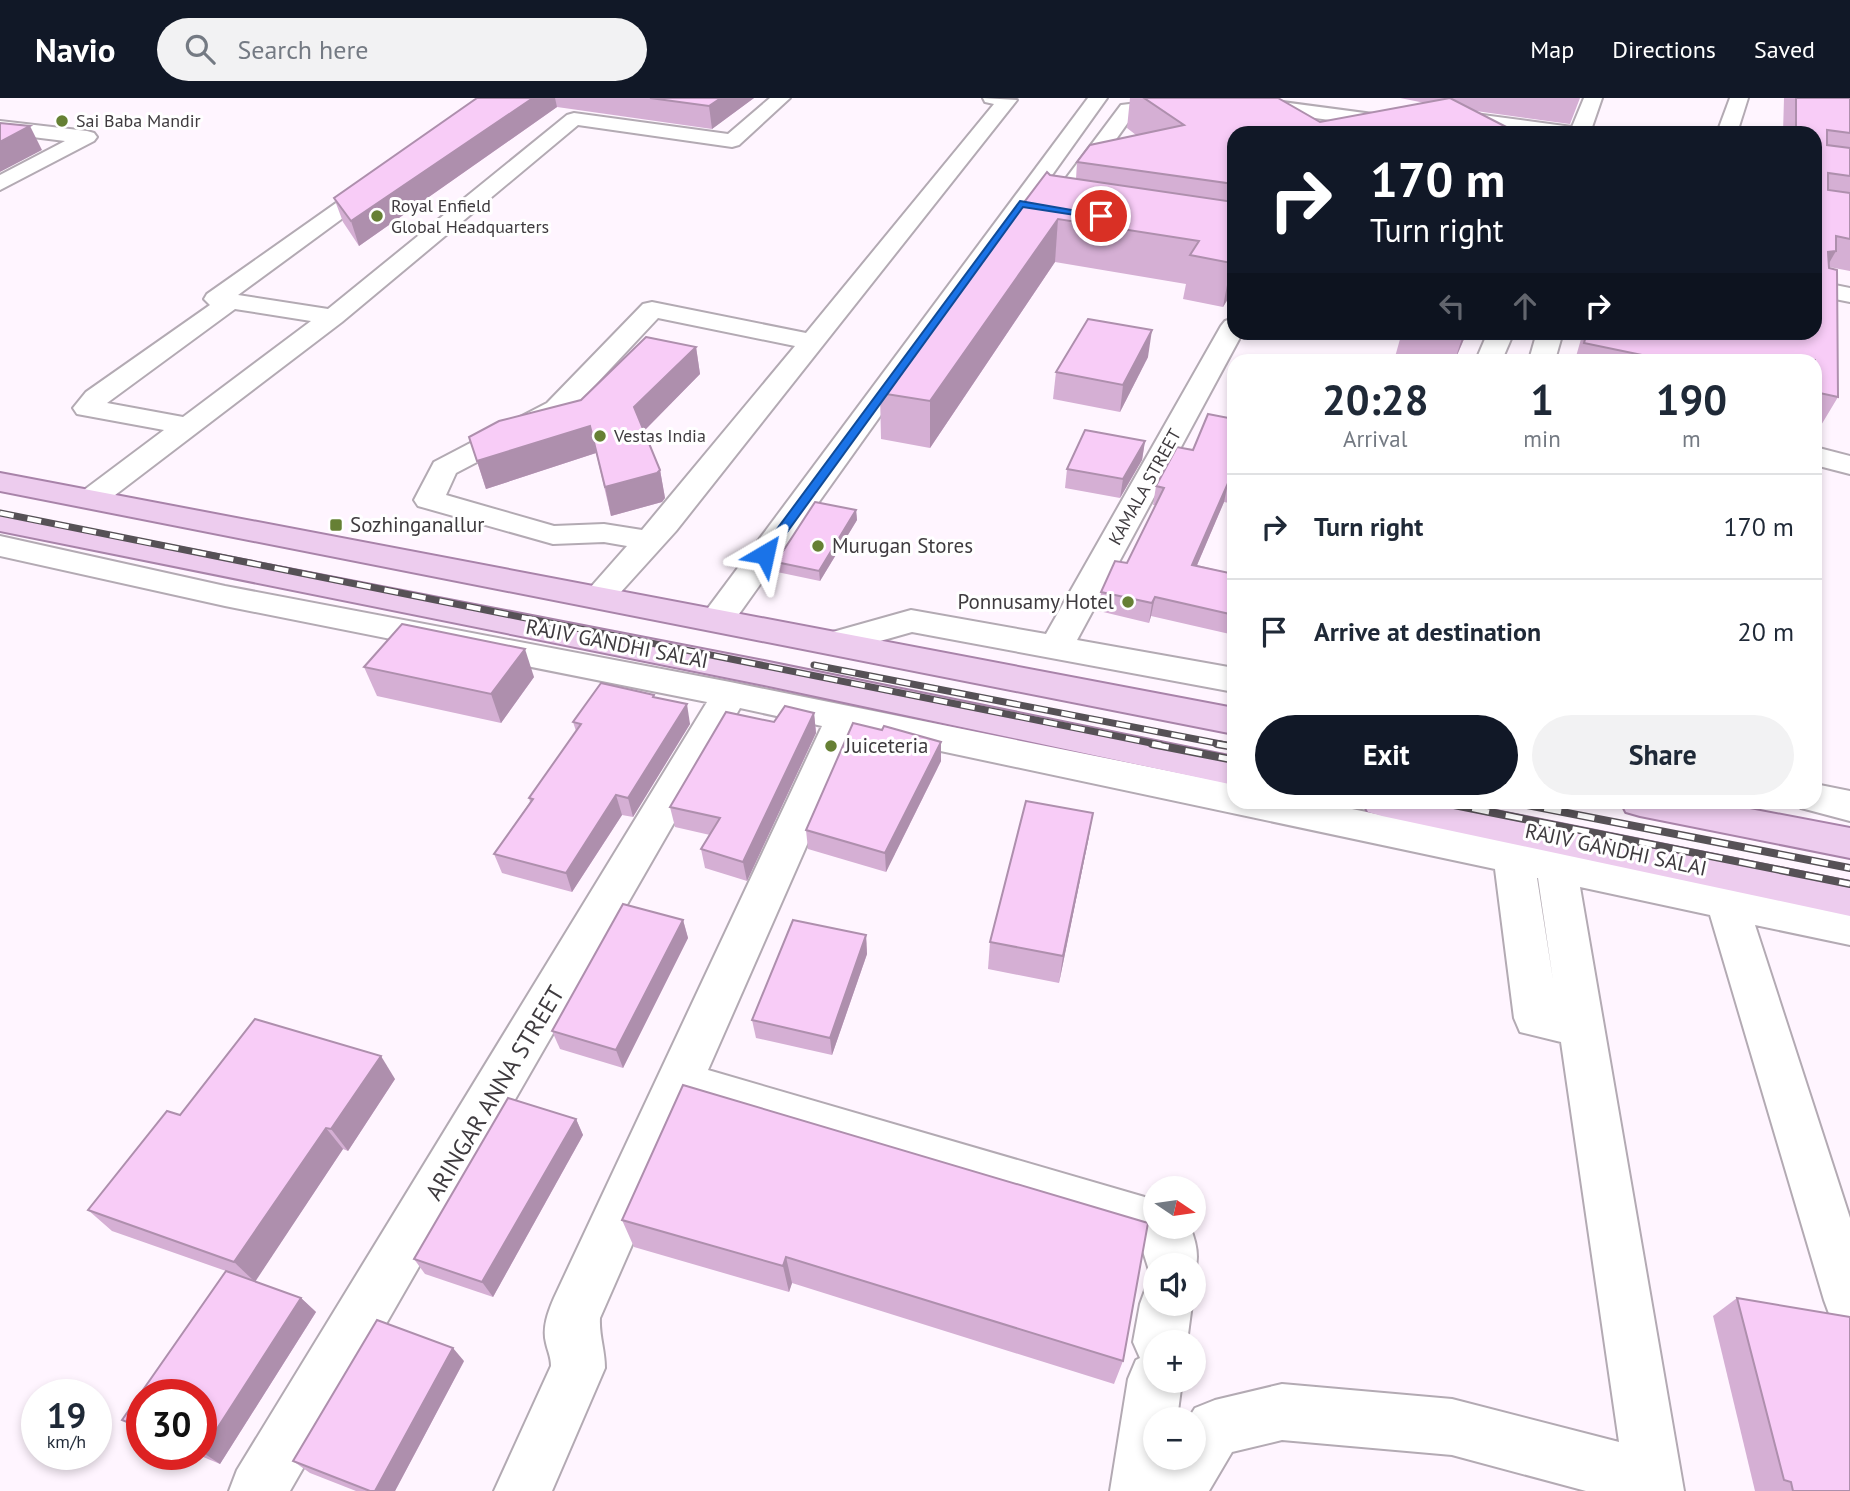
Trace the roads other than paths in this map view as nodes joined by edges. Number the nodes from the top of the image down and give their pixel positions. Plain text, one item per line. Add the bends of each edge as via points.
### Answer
1 (781, 98) edge
2 (992, 98) edge
3 (1098, 98) edge
4 (1593, 98) edge
5 (1739, 98) edge
6 (1233, 109) edge
7 (1196, 112) edge
8 (1354, 112) edge
9 (1432, 126) edge
10 (1499, 126) edge
11 (1583, 126) edge
12 (1729, 126) edge
13 (0, 127) edge
14 (398, 170) edge
15 (0, 184) edge
16 (1042, 203) junction
17 (1822, 289) edge
18 (1850, 295) edge
19 (231, 301) junction
20 (333, 317) junction
21 (1227, 339) edge
22 (813, 342) junction
23 (188, 426) junction
24 (1822, 458) edge
25 (1850, 466) edge
26 (0, 482) edge
27 (91, 499) junction
28 (0, 522) edge
29 (649, 541) junction
30 (0, 546) edge
31 (598, 597) junction
32 (717, 620) junction
33 (834, 643) junction
34 (1056, 647) junction
35 (1227, 679) edge
36 (730, 694) junction
37 (844, 718) junction
38 (1227, 720) edge
39 (1227, 770) edge
40 (1227, 797) edge
41 (1822, 800) edge
42 (1850, 806) edge
43 (1284, 809) edge
44 (1409, 809) edge
45 (1677, 809) edge
46 (1746, 822) junction
47 (1850, 843) edge
48 (1513, 856) junction
49 (1556, 864) junction
50 (1644, 870) junction
51 (1742, 891) junction
52 (1850, 899) edge
53 (1850, 928) edge
54 (1582, 1026) junction
55 (679, 1083) junction
56 (1170, 1253) edge
57 (1850, 1300) edge
58 (1153, 1393) edge
59 (1576, 1475) edge
60 (1654, 1485) edge
61 (258, 1491) edge
62 (523, 1491) edge
63 (1139, 1491) edge
64 (1176, 1491) edge

1 - 20 street via 732,141 574,119
2 - 22 street via 1007,100
3 - 16 street
4 - 11 street
5 - 12 street
6 - 8 street
7 - 16 street via 1129,108
8 - 9 street
8 - 10 street
13 - 15 street via 88,136
14 - 19 street via 216,299
16 - 32 street
17 - 18 street
19 - 20 street
19 - 23 street via 87,408
20 - 23 street
21 - 34 street, KAMALA STREET
22 - 29 street
22 - 29 street via 652,309 557,409 444,468 429,500 553,535 604,533
23 - 27 street
24 - 25 street
26 - 27 main road, RAJIV GANDHI SALAI
27 - 31 main road, RAJIV GANDHI SALAI
28 - 39 main road, RAJIV GANDHI SALAI
29 - 31 street
30 - 36 street via 225,596
31 - 32 main road, RAJIV GANDHI SALAI
32 - 33 main road, RAJIV GANDHI SALAI
33 - 34 street via 911,621
33 - 38 main road, RAJIV GANDHI SALAI
34 - 35 street
36 - 37 street
36 - 61 street, ARINGAR ANNA STREET
37 - 40 street
37 - 55 street
41 - 42 street
43 - 48 street
44 - 50 main road, RAJIV GANDHI SALAI
45 - 46 main road
46 - 47 main road
46 - 51 main road via 1773,839 1786,863 1773,877
48 - 49 street
48 - 54 street via 1536,1018
49 - 50 street
49 - 54 street
50 - 51 street
51 - 52 main road
51 - 53 street
51 - 57 street
54 - 60 street
55 - 56 street via 1149,1223 1170,1241
55 - 62 street via 573,1317 578,1368
58 - 63 street
59 - 60 street
59 - 64 street via 1452,1427 1282,1412 1214,1428

